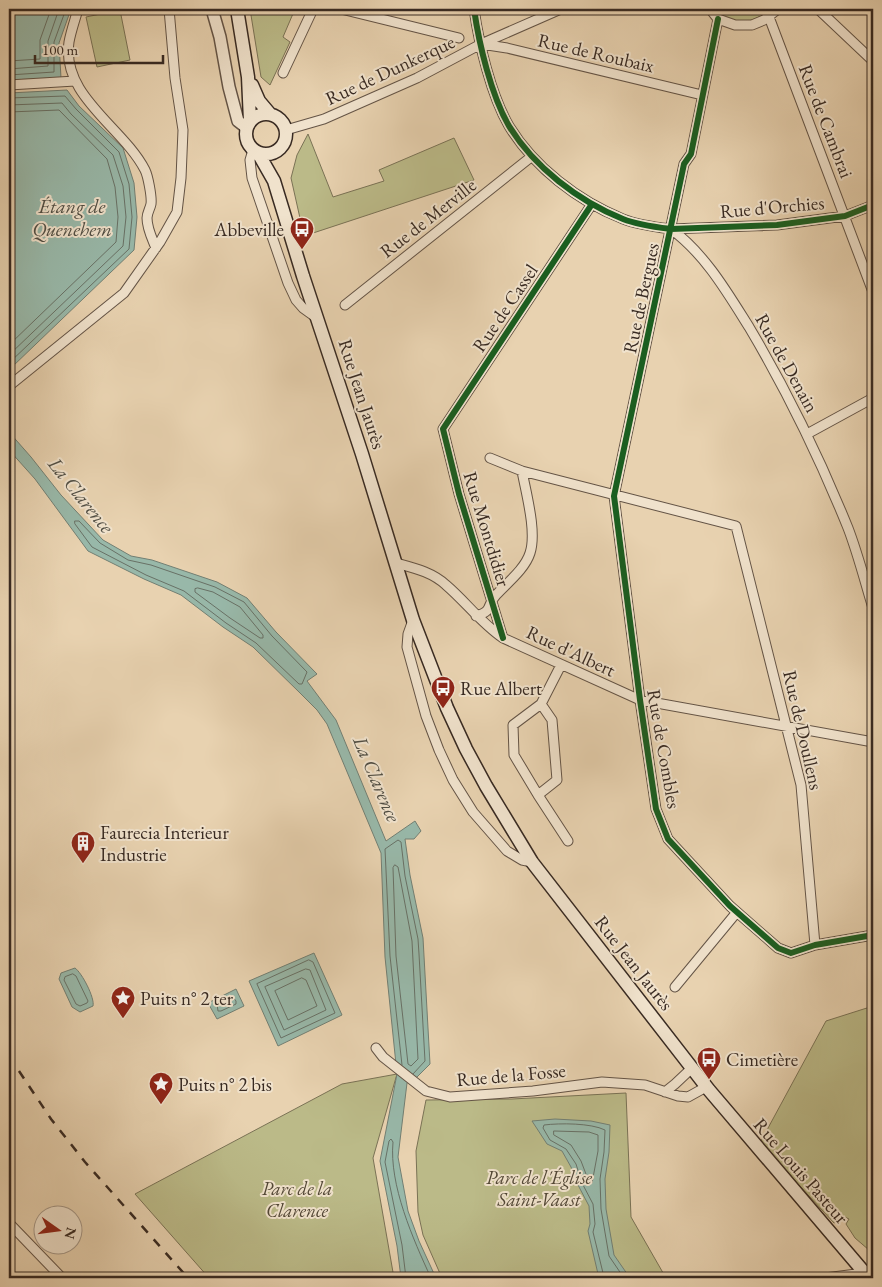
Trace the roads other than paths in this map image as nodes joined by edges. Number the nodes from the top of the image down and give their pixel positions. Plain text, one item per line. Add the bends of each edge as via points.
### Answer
1 (78, 9) edge
2 (169, 9) edge
3 (212, 9) edge
4 (237, 9) edge
5 (313, 9) edge
6 (341, 9) edge
7 (474, 9) edge
8 (561, 9) edge
9 (710, 9) edge
10 (778, 9) edge
11 (818, 9) edge
12 (769, 17) junction
13 (718, 19) junction
14 (459, 38) dead end
15 (481, 44) junction
16 (873, 61) edge
17 (283, 73) dead end
18 (248, 77) junction
19 (75, 81) junction
20 (9, 85) edge
21 (702, 95) junction
22 (270, 114) junction
23 (249, 124) junction
24 (286, 130) junction
25 (279, 149) junction
26 (256, 151) junction
27 (531, 157) junction
28 (274, 182) junction
29 (592, 204) junction
30 (873, 205) edge
31 (845, 216) junction
32 (671, 229) junction
33 (156, 248) junction
34 (873, 292) edge
35 (345, 305) dead end
36 (317, 318) junction
37 (9, 386) edge
38 (873, 398) edge
39 (443, 429) joint
40 (807, 434) junction
41 (490, 458) dead end
42 (522, 472) junction
43 (614, 496) junction
44 (396, 563) junction
45 (492, 598) junction
46 (873, 608) edge
47 (476, 616) junction
48 (413, 620) junction
49 (504, 638) junction
50 (561, 665) junction
51 (640, 700) junction
52 (541, 704) junction
53 (787, 726) junction
54 (873, 742) edge
55 (538, 796) junction
56 (568, 841) dead end
57 (532, 862) junction
58 (737, 912) junction
59 (873, 935) edge
60 (815, 945) junction
61 (675, 987) dead end
62 (376, 1048) dead end
63 (692, 1068) junction
64 (706, 1087) junction
65 (664, 1092) junction
66 (9, 1223) edge
67 (867, 1276) edge
68 (62, 1278) edge
69 (825, 1278) edge

1 - 19 street via 69,43 70,67
2 - 33 street via 183,130 181,178 177,212
3 - 23 street via 238,121 242,126
4 - 18 main road
5 - 17 street
6 - 14 street
7 - 15 street, Rue d'Orchies
8 - 15 street, Rue de Dunkerque
9 - 13 street
10 - 12 street
11 - 16 street
12 - 13 street via 752,25 735,25
12 - 31 street, Rue de Cambrai
13 - 21 street, Rue de Bergues
15 - 21 street, Rue de Roubaix
15 - 24 street, Rue de Dunkerque via 408,82 324,119
15 - 27 street, Rue d'Orchies via 496,99 509,126
18 - 22 main road via 259,101
18 - 23 main road
19 - 20 street
19 - 33 street via 105,121 130,146 147,172 151,202 147,217
21 - 32 street, Rue de Bergues via 691,154 684,164
22 - 23 main road via 257,116
22 - 24 main road via 280,120
23 - 26 main road via 247,142
24 - 25 main road via 285,141
25 - 26 main road via 269,154
25 - 28 main road, Rue Jean Jaurès
26 - 28 main road, Rue Jean Jaurès
26 - 36 street via 250,160 252,178 288,283 296,300
27 - 29 street, Rue d'Orchies
27 - 35 street, Rue de Merville
28 - 36 main road, Rue Jean Jaurès
29 - 32 street, Rue d'Orchies via 624,219
29 - 39 street, Rue de Cassel
30 - 31 street, Rue d'Orchies
31 - 32 street, Rue d'Orchies via 778,225
31 - 34 street, Rue de Cambrai
32 - 40 street, Rue de Denain via 708,265 735,305 771,363
32 - 43 street, Rue de Bergues
33 - 37 street via 124,293
36 - 44 main road, Rue Jean Jaurès
38 - 40 street
39 - 45 street, Rue Montdidier via 459,494
40 - 46 street, Rue de Denain via 848,530
41 - 42 street
42 - 43 street
42 - 45 street via 532,527 530,553 521,568
43 - 51 street, Rue de Combles
43 - 53 street, Rue de Doullens via 736,526
44 - 47 street, Rue d'Albert via 422,570 445,584
44 - 48 main road, Rue Jean Jaurès
45 - 47 street, Rue Montdidier via 489,610
45 - 49 street, Rue Montdidier
47 - 49 street, Rue d'Albert
48 - 57 main road, Rue Jean Jaurès via 466,749
48 - 57 street, Rue Jean Jaurès via 407,647 426,716 453,780 473,812 507,851
49 - 50 street, Rue d'Albert
50 - 51 street, Rue d'Albert
50 - 52 street
51 - 53 street, Rue d'Albert
51 - 58 street, Rue de Combles via 656,809 668,839
52 - 55 street via 552,720 557,780
52 - 55 street via 513,725 514,755
53 - 54 street, Rue d'Albert
53 - 60 street, Rue de Doullens via 801,785
55 - 56 street
57 - 63 main road, Rue Jean Jaurès
58 - 60 street, Rue de Combles via 778,948 792,953
58 - 61 street
59 - 60 street
62 - 65 street, Rue de la Fosse via 426,1091 450,1097 602,1082 645,1085
63 - 64 main road, Rue Jean Jaurès
63 - 65 street
64 - 65 street, Rue de la Fosse via 688,1097
64 - 67 main road, Rue Louis Pasteur
66 - 68 street
67 - 69 street

